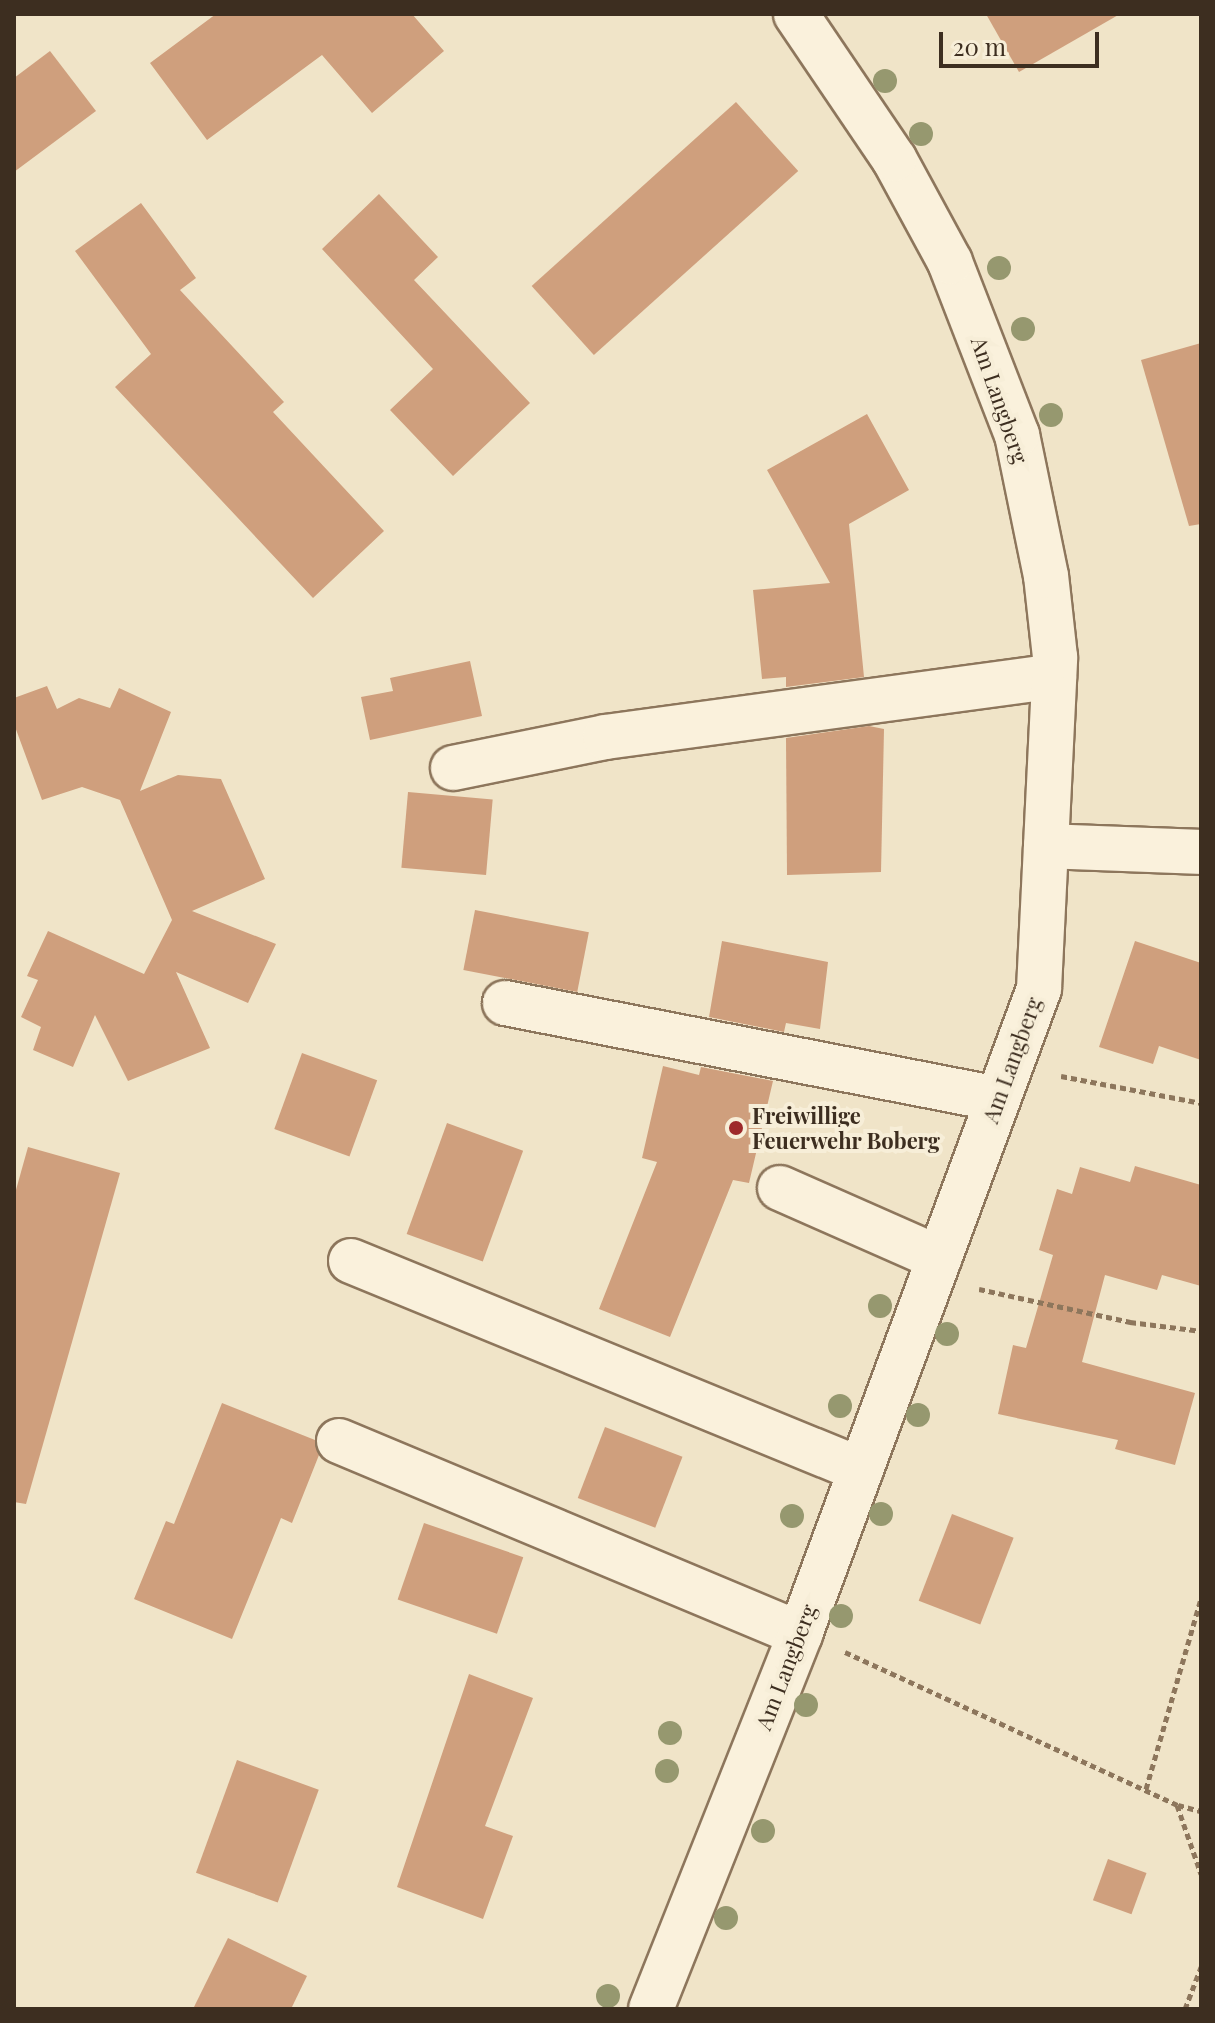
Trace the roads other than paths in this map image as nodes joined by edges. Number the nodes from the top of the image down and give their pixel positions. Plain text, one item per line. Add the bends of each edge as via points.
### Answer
1 (796, 14) edge
2 (1054, 676) junction
3 (453, 768) dead end
4 (1046, 846) junction
5 (1201, 852) edge
6 (505, 1003) dead end
7 (1004, 1082) junction
8 (780, 1188) dead end
9 (351, 1261) dead end
10 (935, 1269) junction
11 (339, 1441) dead end
12 (861, 1470) junction
13 (800, 1634) junction
14 (651, 2009) edge

1 - 2 street, Am Langberg via 894,159 950,262 1020,449 1046,576
2 - 3 street via 605,737
2 - 4 street, Am Langberg
4 - 5 street
4 - 7 street, Am Langberg via 1039,989
6 - 7 street
7 - 10 street, Am Langberg
8 - 10 street
9 - 12 street
10 - 12 street, Am Langberg
11 - 13 street
12 - 13 street, Am Langberg
13 - 14 street, Am Langberg

